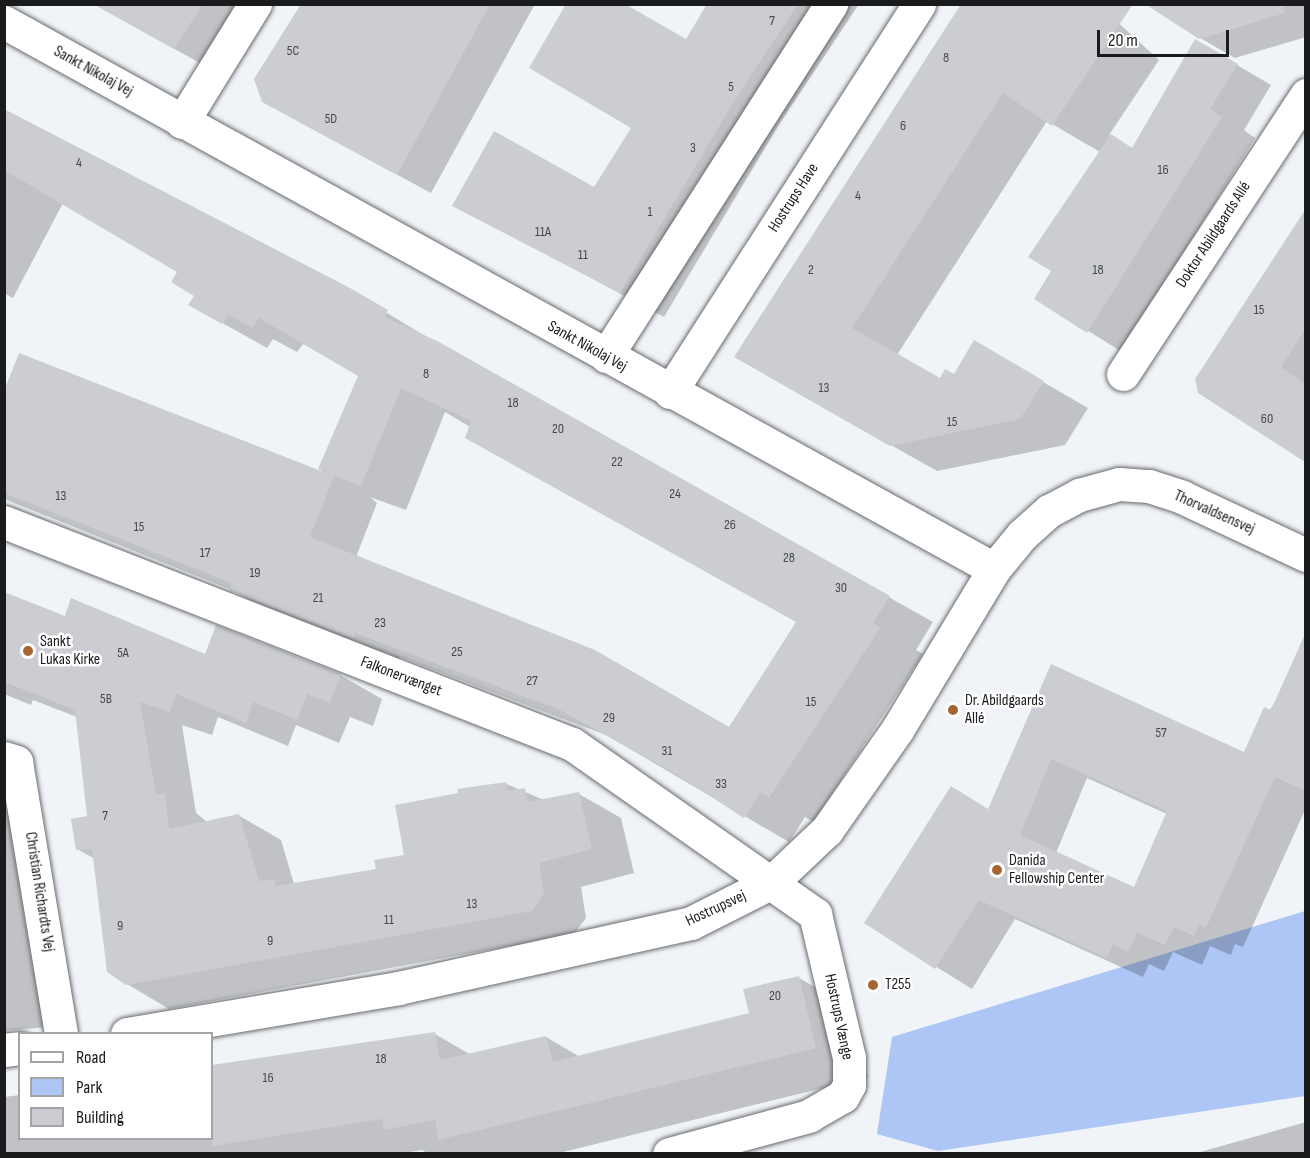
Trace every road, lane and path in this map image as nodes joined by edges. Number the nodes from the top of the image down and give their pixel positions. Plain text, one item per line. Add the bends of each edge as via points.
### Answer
1 (255, 4) edge
2 (831, 4) edge
3 (919, 4) edge
4 (4, 22) edge
5 (1305, 95) edge
6 (182, 122) junction
7 (606, 356) junction
8 (1123, 374) dead end
9 (670, 392) junction
10 (1119, 484) joint
11 (4, 522) edge
12 (1305, 555) edge
13 (994, 569) junction
14 (4, 758) edge
15 (772, 882) junction
16 (61, 1032) edge
17 (139, 1032) edge
18 (669, 1154) edge

1 - 6 street
2 - 7 street
3 - 9 street, Hostrups Have
4 - 6 street, Sankt Nikolaj Vej
5 - 8 street, Doktor Abildgaards Allé
6 - 7 street, Sankt Nikolaj Vej
7 - 9 street, Sankt Nikolaj Vej
9 - 13 street, Sankt Nikolaj Vej
10 - 12 street, Thorvaldsensvej via 1149,486 1182,497
10 - 13 street, Hostrupsvej via 1079,495 1049,512 1022,535
11 - 15 street, Falkonervænget via 572,744
13 - 15 street, Hostrupsvej via 897,730 833,821
14 - 16 street, Christian Richardts Vej via 16,762
15 - 17 street, Hostrupsvej via 691,923 398,988
15 - 18 street, Hostrups Vænge via 815,915 849,1058 849,1085 843,1096 823,1111

